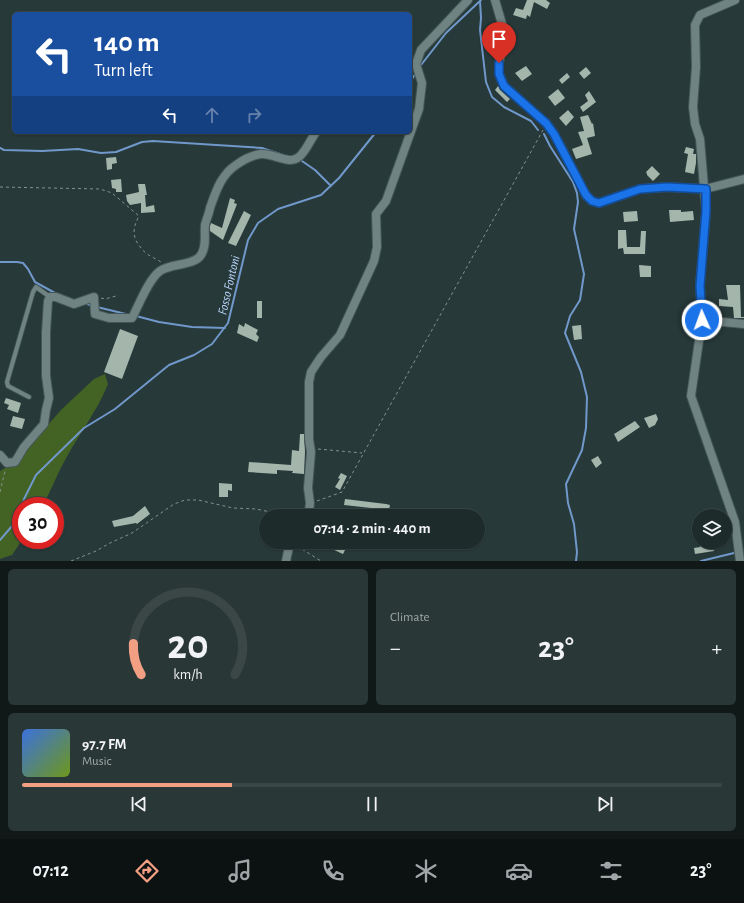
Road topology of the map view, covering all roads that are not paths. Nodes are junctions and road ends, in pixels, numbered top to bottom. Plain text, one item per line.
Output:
1 (468, 0) edge
2 (495, 0) edge
3 (735, 0) edge
4 (413, 65) edge
5 (412, 129) edge
6 (315, 134) edge
7 (410, 134) edge
8 (744, 179) edge
9 (706, 189) junction
10 (50, 296) junction
11 (702, 320) junction
12 (744, 324) edge
13 (29, 398) dead end
14 (0, 454) edge
15 (310, 509) edge
16 (292, 549) edge
17 (286, 561) edge
18 (740, 561) edge

1 - 4 street
2 - 9 street
3 - 9 street
4 - 5 street
6 - 10 street
7 - 15 street
8 - 9 street
9 - 11 street
10 - 13 lane
10 - 14 street
11 - 12 street
11 - 18 street
16 - 17 street

